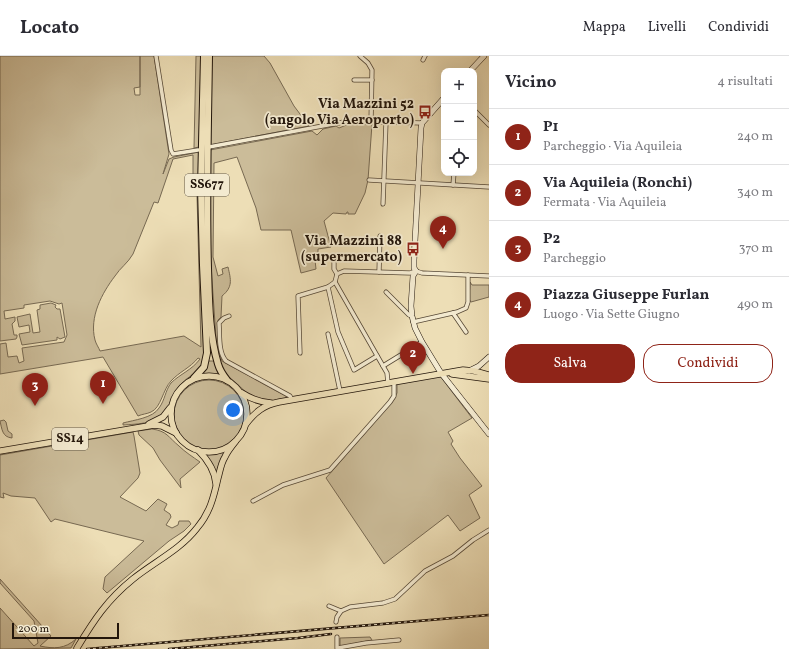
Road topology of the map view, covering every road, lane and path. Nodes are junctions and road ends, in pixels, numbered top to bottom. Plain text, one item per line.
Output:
1 (156, 56) edge
2 (204, 56) edge
3 (209, 56) edge
4 (360, 56) edge
5 (484, 56) edge
6 (473, 68) edge
7 (354, 80) dead end
8 (372, 80) junction
9 (441, 101) edge
10 (477, 113) edge
11 (372, 122) junction
12 (386, 122) junction
13 (422, 123) junction
14 (489, 125) edge
15 (209, 147) dead end
16 (198, 150) dead end
17 (454, 176) edge
18 (369, 180) dead end
19 (384, 181) junction
20 (419, 183) junction
21 (453, 185) junction
22 (489, 187) edge
23 (382, 204) dead end
24 (380, 236) dead end
25 (334, 257) dead end
26 (416, 271) junction
27 (379, 272) junction
28 (337, 274) junction
29 (468, 276) junction
30 (489, 276) edge
31 (335, 282) junction
32 (328, 287) junction
33 (386, 292) dead end
34 (453, 313) junction
35 (229, 316) dead end
36 (412, 316) junction
37 (413, 322) junction
38 (466, 332) dead end
39 (328, 334) dead end
40 (422, 342) junction
41 (300, 354) dead end
42 (377, 356) junction
43 (487, 358) edge
44 (383, 366) junction
45 (471, 370) junction
46 (441, 373) junction
47 (452, 374) junction
48 (489, 375) edge
49 (194, 378) junction
50 (489, 378) edge
51 (227, 380) junction
52 (391, 382) junction
53 (340, 391) junction
54 (242, 393) junction
55 (292, 400) junction
56 (272, 403) junction
57 (172, 406) junction
58 (246, 424) junction
59 (139, 426) junction
60 (176, 433) junction
61 (489, 434) edge
62 (235, 442) junction
63 (198, 450) junction
64 (0, 451) edge
65 (216, 489) junction
66 (253, 501) dead end
67 (489, 530) edge
68 (329, 606) dead end
69 (341, 611) junction
70 (336, 622) dead end
71 (337, 637) dead end
72 (399, 640) dead end
73 (77, 648) dead end
74 (337, 648) edge

1 - 16 street
2 - 49 highway, SS677
3 - 51 highway, SS677
4 - 8 street
5 - 6 street
7 - 8 street
8 - 11 street
9 - 13 street
10 - 14 street
11 - 12 street
11 - 15 street
12 - 13 street
12 - 19 street
13 - 20 street
17 - 21 street
18 - 19 street
19 - 20 street
19 - 23 street
20 - 21 street
20 - 26 street
21 - 22 street
24 - 27 street
25 - 28 street
26 - 27 street
26 - 29 street
26 - 36 street
27 - 28 street
28 - 31 street
29 - 30 street
29 - 34 street
31 - 32 street
31 - 42 street
32 - 41 street
32 - 42 street
33 - 36 street
34 - 37 street
34 - 38 street
35 - 55 street
36 - 37 street
37 - 40 street
39 - 53 street
40 - 44 street
40 - 46 street
42 - 44 street
43 - 45 street
43 - 48 street
44 - 52 street
45 - 46 main road
45 - 47 street
45 - 48 main road
46 - 47 main road
46 - 52 main road
46 - 61 street
47 - 50 main road
49 - 51 main road
49 - 57 main road, SS14
51 - 54 main road
52 - 53 main road
52 - 66 street
53 - 55 main road
54 - 56 main road
54 - 58 main road
55 - 56 main road
56 - 58 main road
57 - 59 main road, SS14
57 - 60 main road
58 - 62 main road
59 - 60 main road, SS14
59 - 64 main road, SS14
60 - 63 main road, SS14
62 - 63 main road
62 - 65 main road
63 - 65 main road
65 - 73 main road
67 - 69 street
68 - 69 street
69 - 70 street
71 - 74 street
72 - 74 street

